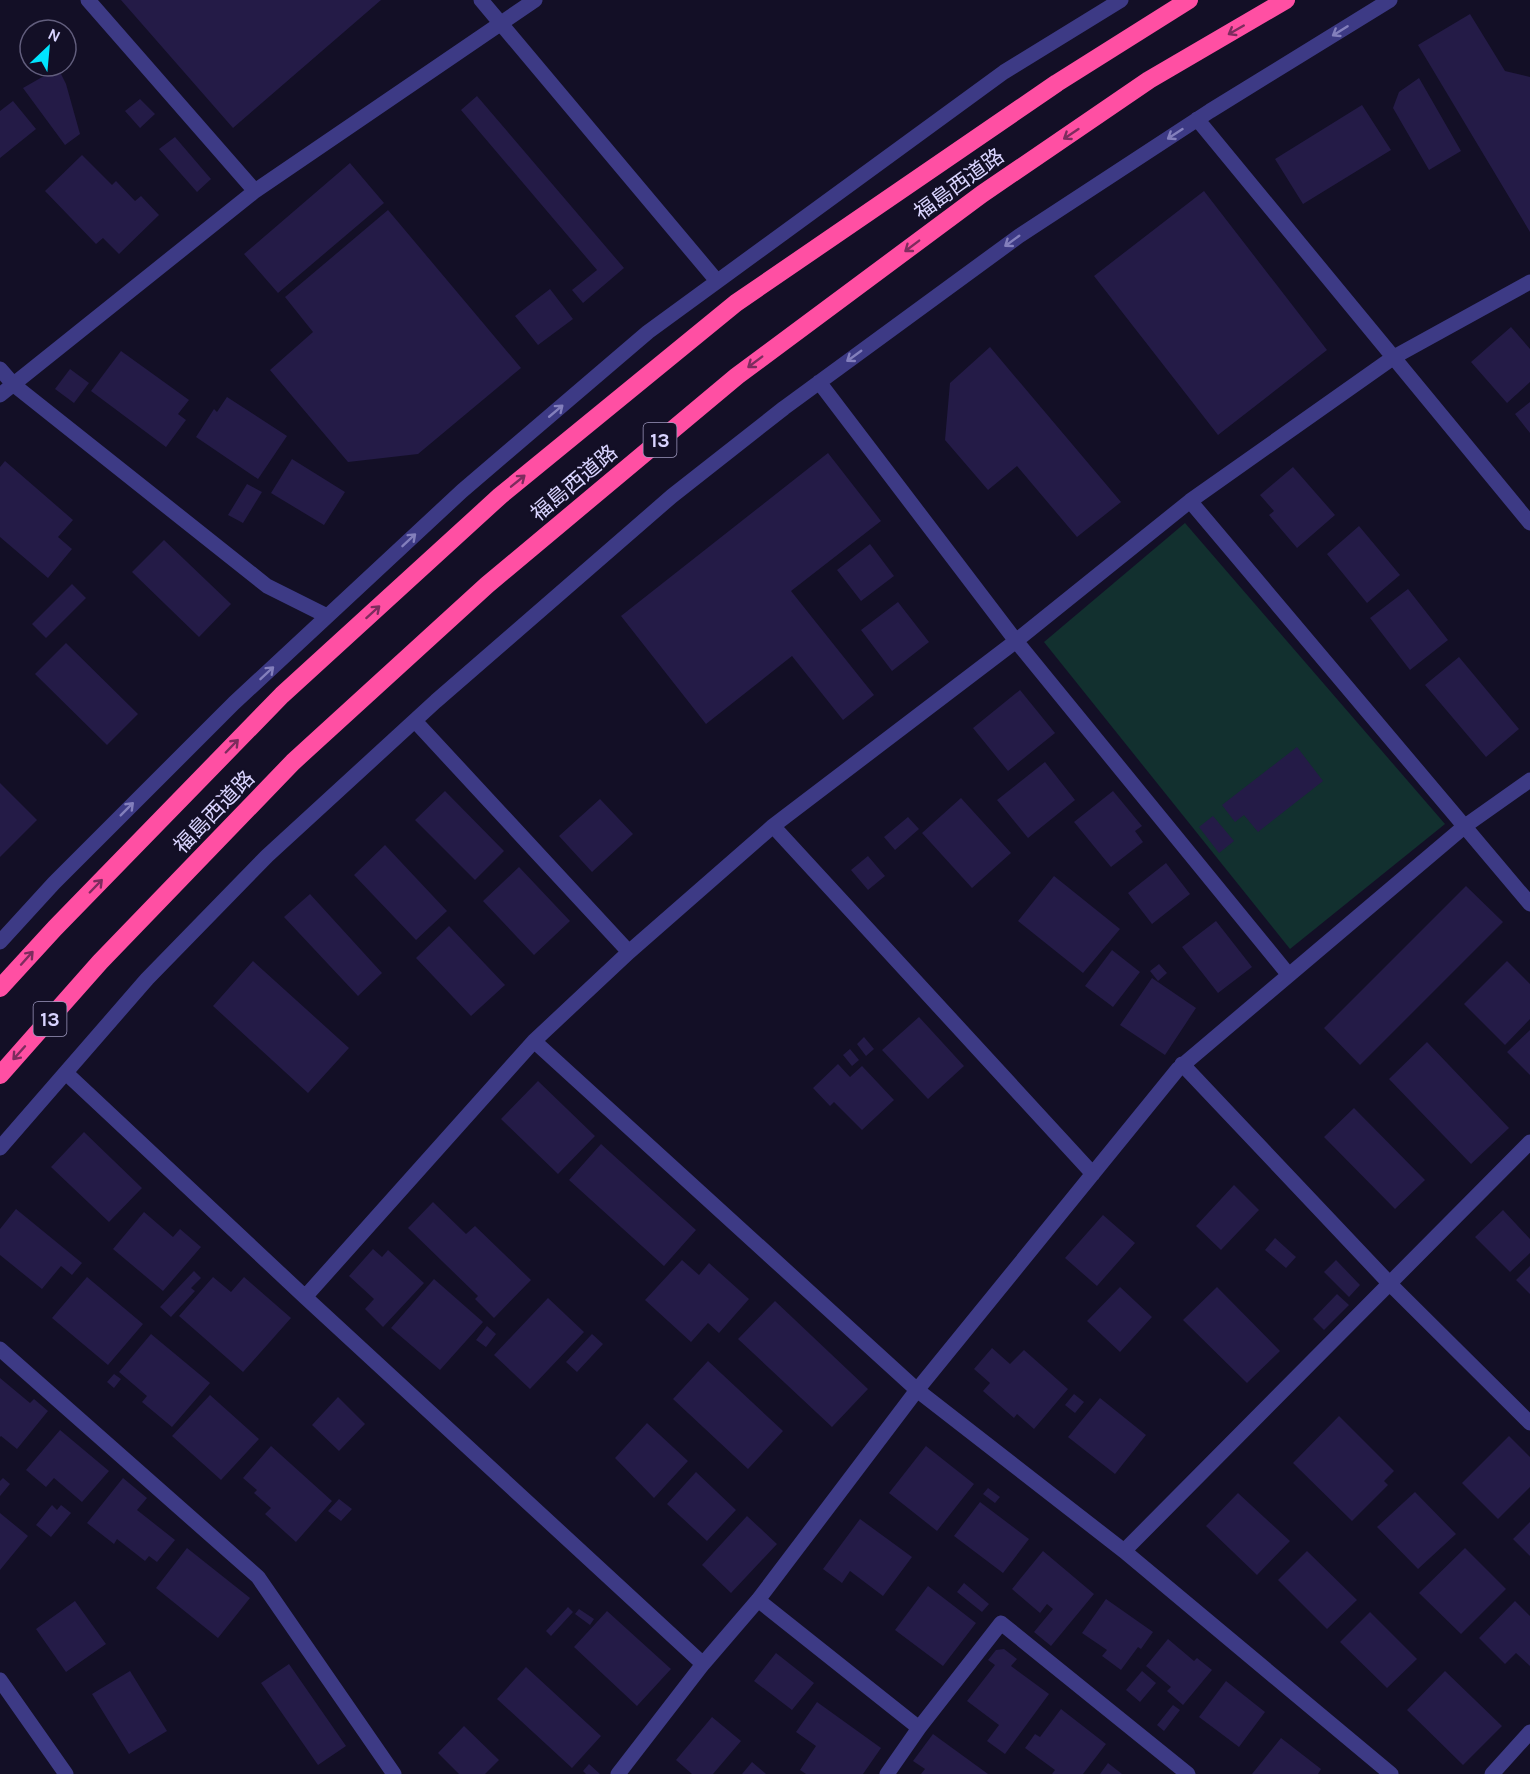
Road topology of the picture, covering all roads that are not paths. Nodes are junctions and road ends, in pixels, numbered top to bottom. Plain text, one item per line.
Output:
1 (88, 0) edge
2 (482, 0) edge
3 (535, 0) edge
4 (1121, 0) edge
5 (1189, 0) edge
6 (1286, 0) edge
7 (1390, 0) edge
8 (501, 23) junction
9 (1197, 119) junction
10 (255, 191) junction
11 (717, 281) junction
12 (1530, 282) edge
13 (1394, 357) junction
14 (0, 369) edge
15 (819, 382) junction
16 (14, 384) junction
17 (0, 395) edge
18 (1190, 501) junction
19 (1530, 523) edge
20 (327, 616) junction
21 (1016, 641) junction
22 (415, 721) junction
23 (1530, 780) edge
24 (773, 826) junction
25 (1465, 826) junction
26 (1530, 904) edge
27 (0, 942) edge
28 (629, 952) junction
29 (1288, 974) junction
30 (0, 988) edge
31 (534, 1041) junction
32 (1182, 1064) junction
33 (66, 1072) junction
34 (0, 1075) edge
35 (1530, 1142) edge
36 (0, 1148) edge
37 (1093, 1173) junction
38 (1391, 1285) junction
39 (305, 1297) junction
40 (0, 1349) edge
41 (917, 1390) junction
42 (1530, 1423) edge
43 (1124, 1551) junction
44 (758, 1600) junction
45 (703, 1664) junction
46 (0, 1680) edge
47 (919, 1728) junction
48 (1530, 1732) edge
49 (66, 1774) edge
50 (394, 1774) edge
51 (618, 1774) edge
52 (887, 1774) edge
53 (1188, 1774) edge
54 (1391, 1774) edge
55 (1492, 1774) edge

1 - 10 street
2 - 8 street
3 - 8 street
4 - 11 street
30 -> 5 highway, 福島西道路
6 -> 34 highway, 福島西道路 / 13
7 -> 9 street
8 - 10 street
8 - 11 street
9 - 13 street
9 -> 15 street
10 - 16 street
20 -> 11 street
12 - 13 street
13 - 18 street
13 - 19 street
14 - 16 street
15 - 21 street
15 - 22 street
16 - 17 street
16 - 20 street
18 - 21 street
18 - 25 street
27 -> 20 street
21 - 24 street
21 - 29 street
22 - 28 street
22 - 33 street
23 - 25 street
24 - 28 street
24 - 37 street
25 - 26 street
25 - 29 street
28 - 31 street
29 - 32 street
31 - 39 street
31 - 41 street
32 - 37 street
32 - 38 street
33 - 36 street
33 - 39 street
35 - 38 street
37 - 41 street
38 - 42 street
38 - 43 street
39 - 45 street
40 - 50 street
41 - 43 street
41 - 44 street
43 - 54 street
44 - 45 street
44 - 47 street
45 - 51 street
46 - 49 street
47 - 52 street
47 - 53 street
48 - 55 street

